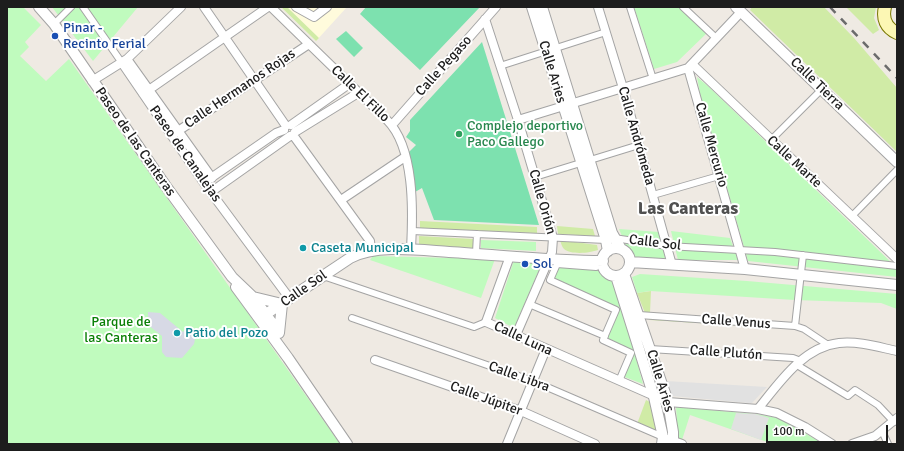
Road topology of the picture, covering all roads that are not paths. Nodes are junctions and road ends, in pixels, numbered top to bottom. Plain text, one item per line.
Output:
1 (39, 7) edge
2 (71, 7) edge
3 (83, 7) edge
4 (181, 7) edge
5 (204, 7) edge
6 (270, 7) edge
7 (296, 7) edge
8 (327, 7) edge
9 (496, 7) edge
10 (532, 7) edge
11 (542, 7) edge
12 (598, 7) edge
13 (630, 7) edge
14 (683, 7) edge
15 (885, 7) edge
16 (738, 10) edge
17 (485, 19) junction
18 (54, 24) junction
19 (606, 32) junction
20 (897, 34) edge
21 (225, 38) junction
22 (716, 38) junction
23 (308, 44) junction
24 (551, 50) junction
25 (124, 61) junction
26 (500, 66) junction
27 (690, 66) junction
28 (653, 79) junction
29 (254, 80) junction
30 (92, 81) junction
31 (349, 84) junction
32 (623, 88) junction
33 (822, 89) junction
34 (146, 92) junction
35 (358, 93) junction
36 (567, 105) junction
37 (518, 120) junction
38 (392, 124) junction
39 (290, 131) junction
40 (175, 133) junction
41 (771, 140) junction
42 (640, 145) junction
43 (405, 157) junction
44 (586, 161) junction
45 (897, 162) edge
46 (897, 170) edge
47 (719, 176) junction
48 (213, 177) junction
49 (534, 177) junction
50 (204, 183) junction
51 (221, 186) junction
52 (211, 192) junction
53 (653, 195) junction
54 (341, 200) junction
55 (852, 216) junction
56 (412, 232) junction
57 (477, 234) junction
58 (553, 238) junction
59 (610, 239) junction
60 (667, 246) junction
61 (411, 249) junction
62 (622, 249) junction
63 (741, 250) junction
64 (371, 251) junction
65 (608, 251) junction
66 (476, 253) junction
67 (803, 255) junction
68 (510, 256) junction
69 (549, 258) junction
70 (897, 259) edge
71 (630, 262) junction
72 (599, 264) junction
73 (672, 265) junction
74 (897, 266) edge
75 (745, 269) junction
76 (800, 274) junction
77 (322, 275) junction
78 (620, 275) junction
79 (541, 276) junction
80 (550, 280) junction
81 (897, 285) edge
82 (248, 297) junction
83 (286, 301) junction
84 (529, 304) junction
85 (266, 314) junction
86 (639, 315) junction
87 (352, 318) dead end
88 (486, 322) junction
89 (795, 326) junction
90 (275, 334) junction
91 (516, 335) junction
92 (605, 336) junction
93 (828, 345) junction
94 (650, 348) junction
95 (546, 349) junction
96 (897, 351) edge
97 (375, 360) dead end
98 (799, 363) junction
99 (533, 381) junction
100 (619, 381) junction
101 (654, 397) junction
102 (668, 402) junction
103 (758, 409) junction
104 (521, 412) junction
105 (895, 420) edge
106 (882, 431) junction
107 (662, 441) edge
108 (676, 443) edge
109 (347, 444) edge
110 (506, 444) edge
111 (595, 444) edge
112 (832, 444) edge
113 (852, 444) edge
114 (888, 444) edge

1 - 18 street, Paseo de las Canteras
2 - 18 street
3 - 25 street, Paseo de Canalejas
4 - 25 street
5 - 21 street
6 - 21 street
6 - 23 street, Calle El Fillo
7 - 8 street
9 - 17 street, Calle Pegaso
10 - 24 street, Calle Aries
11 - 24 street, Calle Aries
12 - 19 street, Calle Andrómeda
13 - 28 street
14 - 22 street
15 - 20 main road
16 - 22 street
16 - 33 street, Calle Tierra
17 - 26 street, Calle Orión
17 - 38 street, Calle Pegaso
18 - 30 street, Paseo de las Canteras
19 - 24 street
19 - 32 street, Calle Andrómeda
21 - 29 street
21 - 34 street
22 - 27 street
23 - 29 street, Calle Hermanos Rojas
23 - 31 street, Calle El Fillo
24 - 26 street
24 - 36 street, Calle Aries
25 - 30 street
25 - 34 street, Paseo de Canalejas
26 - 37 street, Calle Orión
27 - 28 street
27 - 41 street, Calle Marte
27 - 47 street, Calle Mercurio
28 - 32 street
29 - 39 street
29 - 40 street, Calle Hermanos Rojas
30 - 82 street, Paseo de las Canteras
31 - 35 street, Calle El Fillo
31 - 39 street
32 - 36 street
32 - 42 street, Calle Andrómeda
33 - 41 street
33 - 45 street, Calle Tierra
34 - 40 street, Paseo de Canalejas
35 - 38 street, Calle El Fillo
35 - 39 street
36 - 37 street
36 - 44 street, Calle Aries
37 - 49 street, Calle Orión
38 - 43 street, Calle El Fillo
39 - 48 street
39 - 51 street
39 - 54 street
40 - 48 street
40 - 50 street, Paseo de Canalejas
41 - 55 street, Calle Marte
42 - 44 street
42 - 53 street, Calle Andrómeda
43 - 54 street
43 - 56 street, Calle El Fillo
44 - 49 street
44 - 59 street, Calle Aries
46 - 55 street
47 - 53 street
47 - 63 street, Calle Mercurio
48 - 50 street
48 - 51 street
49 - 58 street, Calle Orión
50 - 52 street, Paseo de Canalejas
51 - 52 street
52 - 83 street, Paseo de Canalejas
53 - 60 street, Calle Andrómeda
54 - 64 street
55 - 70 street, Calle Marte
56 - 57 street, Calle Sol
56 - 61 street, Calle El Fillo
57 - 58 street, Calle Sol
57 - 66 street
58 - 59 street, Calle Sol
58 - 69 street, Calle Orión
59 - 60 street, Calle Sol
59 - 62 street, Calle Aries
59 - 65 street, Calle Aries
60 - 63 street, Calle Sol
60 - 73 street, Calle Andrómeda
61 - 64 street, Calle Sol
61 - 66 street, Calle Sol
62 - 65 street
62 - 71 street
63 - 67 street, Calle Sol
63 - 75 street, Calle Mercurio
64 - 77 street, Calle Sol
65 - 72 street
66 - 68 street, Calle Sol
67 - 74 street, Calle Sol
67 - 76 street
68 - 69 street, Calle Sol
68 - 88 street
69 - 72 street, Calle Sol
69 - 79 street, Calle Orión
71 - 73 street, Calle Sol
71 - 78 street
72 - 78 street
72 - 80 street
73 - 75 street, Calle Sol
75 - 76 street, Calle Sol
76 - 81 street, Calle Sol
76 - 89 street
77 - 83 street, Calle Sol
77 - 88 street, Calle Luna
78 - 86 street, Calle Aries
78 - 101 street, Calle Aries
79 - 80 street
79 - 84 street, Calle Orión
80 - 92 street
82 - 83 street
82 - 85 street
82 - 90 street
83 - 85 street, Calle Sol
83 - 90 street
84 - 91 street, Calle Orión
84 - 92 street
85 - 90 street
86 - 89 street, Calle Venus
86 - 94 street, Calle Aries
87 - 99 street, Calle Libra
88 - 91 street, Calle Luna
89 - 93 street, Calle Venus
90 - 109 street
91 - 95 street, Calle Luna
92 - 100 street
93 - 96 street
93 - 98 street
94 - 98 street, Calle Plutón
94 - 102 street, Calle Aries
95 - 99 street
95 - 100 street, Calle Luna
97 - 104 street, Calle Júpiter
98 - 103 street
98 - 105 street
99 - 104 street
99 - 107 street, Calle Libra
100 - 101 street, Calle Luna
101 - 102 street, Calle Luna
101 - 107 street, Calle Aries
102 - 103 street
102 - 108 street, Calle Aries
103 - 112 street
104 - 110 street
104 - 111 street, Calle Júpiter
105 - 106 street
106 - 113 street
106 - 114 street
107 - 108 street, Calle Libra

